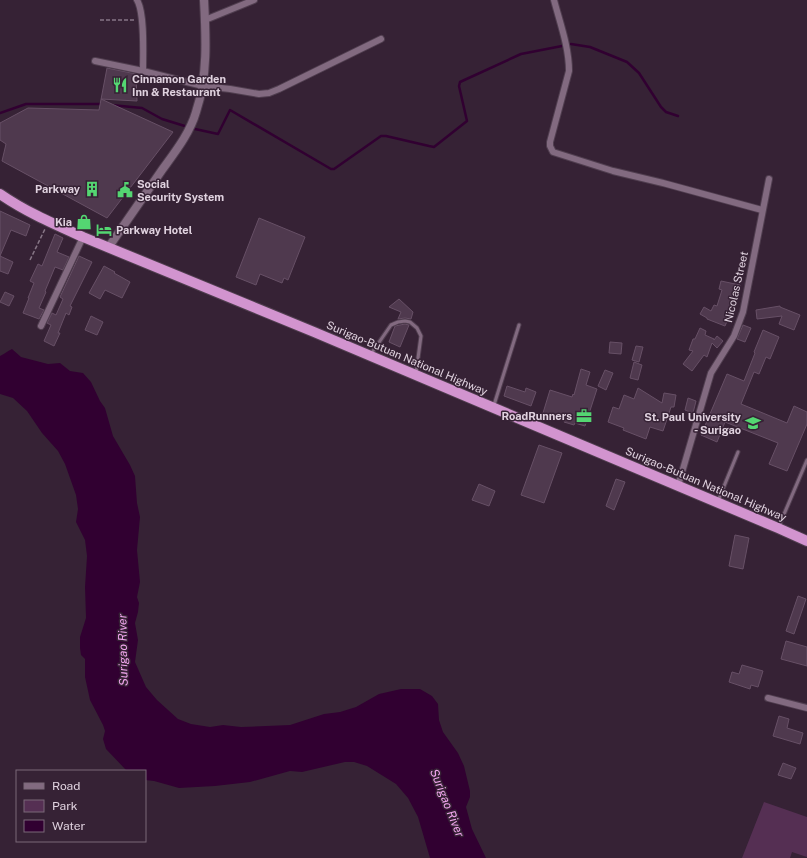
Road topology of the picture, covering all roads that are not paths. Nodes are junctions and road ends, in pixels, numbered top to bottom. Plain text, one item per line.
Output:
1 (136, 0) edge
2 (204, 0) edge
3 (254, 0) edge
4 (554, 0) edge
5 (205, 20) junction
6 (381, 39) dead end
7 (95, 61) dead end
8 (143, 71) junction
9 (203, 86) junction
10 (769, 179) dead end
11 (0, 194) edge
12 (762, 210) junction
13 (83, 237) junction
14 (108, 248) junction
15 (519, 325) dead end
16 (41, 326) dead end
17 (370, 356) junction
18 (416, 375) junction
19 (493, 408) junction
20 (738, 452) dead end
21 (807, 460) edge
22 (678, 486) junction
23 (717, 502) junction
24 (778, 528) junction
25 (807, 541) edge
26 (768, 698) dead end
27 (807, 708) edge

1 - 8 street
2 - 5 street
3 - 5 street
4 - 12 street
5 - 9 street
6 - 9 street
7 - 8 street
8 - 9 street
9 - 14 street
10 - 12 street, Nicolas Street
11 - 13 highway, Surigao-Butuan National Highway
12 - 22 street, Nicolas Street
13 - 14 highway, Surigao-Butuan National Highway
13 - 16 street
14 - 17 highway, Surigao-Butuan National Highway
15 - 19 lane
17 - 18 highway, Surigao-Butuan National Highway
17 - 18 lane
18 - 19 highway, Surigao-Butuan National Highway
19 - 22 highway, Surigao-Butuan National Highway
20 - 23 lane
21 - 24 lane
22 - 23 highway, Surigao-Butuan National Highway
23 - 24 highway, Surigao-Butuan National Highway
24 - 25 highway, Surigao-Butuan National Highway
26 - 27 street

